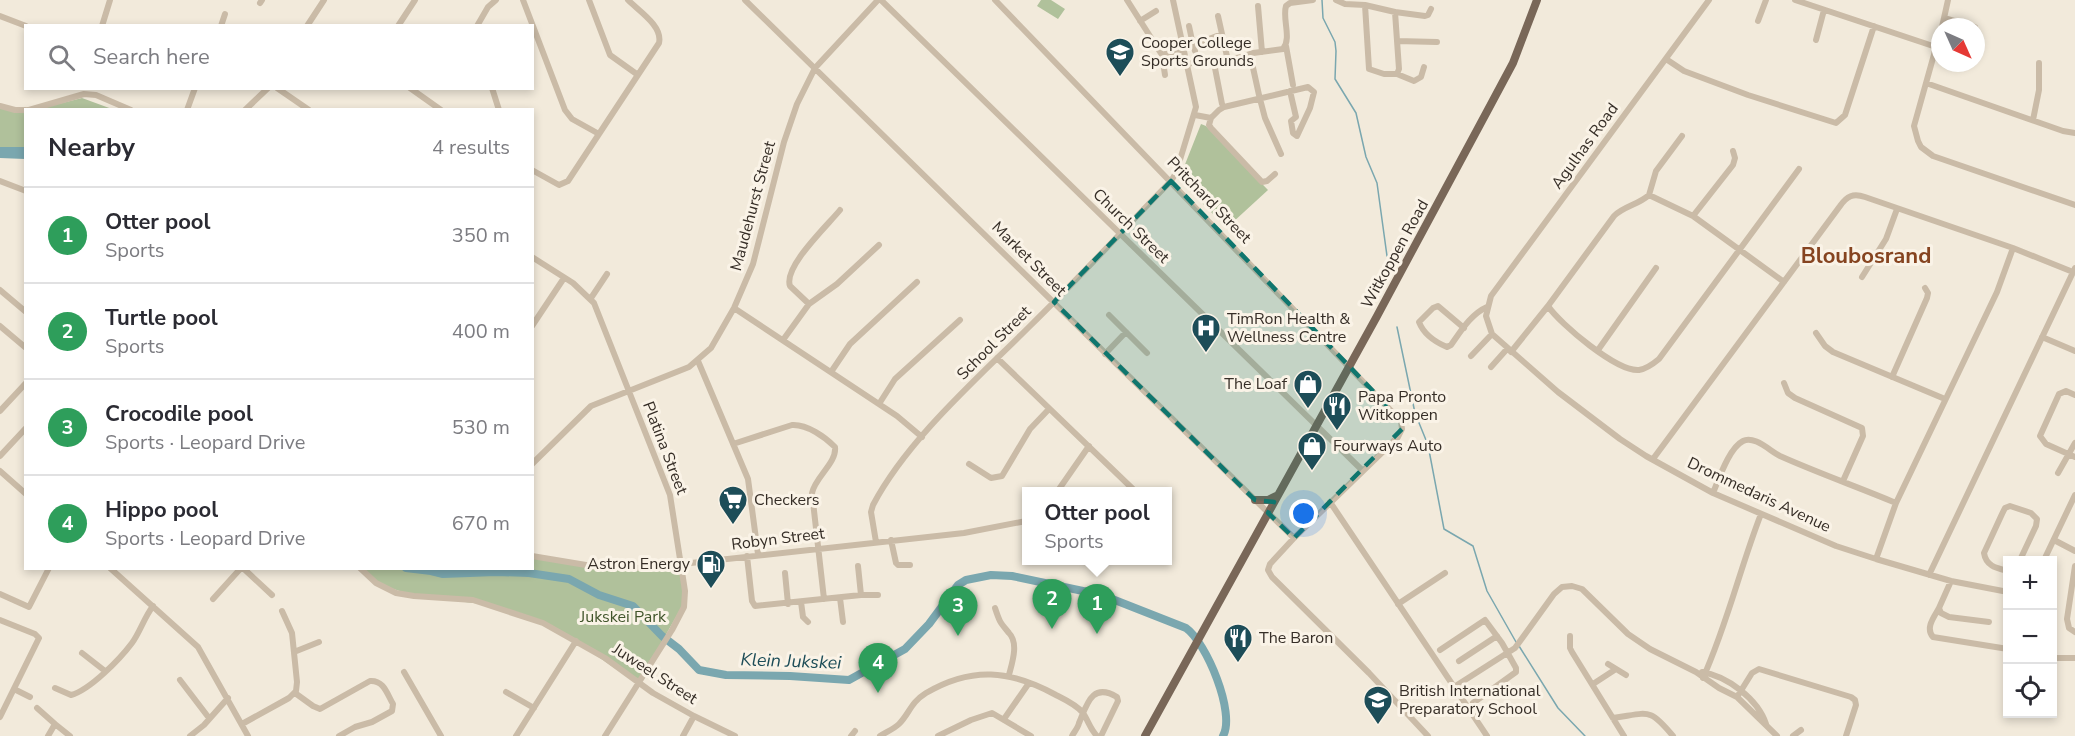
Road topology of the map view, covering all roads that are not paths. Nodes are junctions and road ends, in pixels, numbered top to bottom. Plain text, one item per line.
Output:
1 (110, 0) edge
2 (324, 0) edge
3 (415, 0) edge
4 (496, 0) edge
5 (523, 0) edge
6 (589, 0) edge
7 (628, 0) edge
8 (745, 0) edge
9 (880, 0) edge
10 (995, 0) edge
11 (1126, 0) edge
12 (1173, 0) edge
13 (1313, 0) edge
14 (1336, 0) edge
15 (1537, 0) edge
16 (1709, 0) edge
17 (1766, 0) edge
18 (1795, 0) edge
19 (1948, 0) edge
20 (1807, 2) edge
21 (1365, 5) junction
22 (1258, 6) dead end
23 (1431, 9) dead end
24 (1824, 10) junction
25 (1156, 11) dead end
26 (1395, 12) junction
27 (225, 14) dead end
28 (0, 16) edge
29 (1218, 16) dead end
30 (1945, 18) edge
31 (1140, 21) junction
32 (1758, 21) dead end
33 (103, 24) edge
34 (222, 24) edge
35 (308, 24) edge
36 (399, 24) edge
37 (478, 24) edge
38 (532, 24) edge
39 (24, 25) edge
40 (1189, 26) dead end
41 (1874, 26) junction
42 (534, 28) edge
43 (1222, 34) junction
44 (1816, 40) dead end
45 (1397, 41) junction
46 (1437, 42) dead end
47 (1931, 45) edge
48 (1286, 46) junction
49 (1184, 49) junction
50 (1262, 52) junction
51 (1250, 54) junction
52 (1162, 55) junction
53 (1666, 59) junction
54 (1228, 61) junction
55 (1214, 63) junction
56 (2039, 63) dead end
57 (1187, 64) junction
58 (1931, 65) edge
59 (815, 68) junction
60 (1433, 71) dead end
61 (1397, 74) junction
62 (638, 75) junction
63 (1165, 75) dead end
64 (1926, 83) junction
65 (1291, 88) junction
66 (194, 90) edge
67 (266, 90) edge
68 (281, 90) edge
69 (413, 90) edge
70 (493, 90) edge
71 (84, 91) edge
72 (1260, 97) junction
73 (1222, 104) dead end
74 (0, 106) edge
75 (33, 108) edge
76 (126, 108) edge
77 (188, 108) edge
78 (247, 108) edge
79 (306, 108) edge
80 (438, 108) edge
81 (499, 108) edge
82 (1310, 108) junction
83 (24, 110) edge
84 (1295, 111) junction
85 (1195, 115) junction
86 (1211, 118) junction
87 (2033, 120) junction
88 (2075, 133) edge
89 (599, 134) junction
90 (1682, 136) dead end
91 (1733, 151) dead end
92 (1281, 154) dead end
93 (1799, 169) dead end
94 (534, 171) edge
95 (1275, 174) dead end
96 (0, 181) edge
97 (1171, 181) junction
98 (24, 190) edge
99 (1649, 195) junction
100 (2075, 205) edge
101 (1897, 209) junction
102 (840, 210) dead end
103 (1693, 216) junction
104 (1120, 234) junction
105 (879, 245) dead end
106 (2013, 248) junction
107 (1739, 250) junction
108 (534, 258) edge
109 (1656, 268) dead end
110 (2074, 270) edge
111 (607, 274) dead end
112 (1862, 277) dead end
113 (564, 278) junction
114 (917, 282) dead end
115 (1784, 282) junction
116 (1925, 288) dead end
117 (0, 290) edge
118 (591, 298) junction
119 (1054, 302) junction
120 (810, 304) junction
121 (1548, 306) junction
122 (734, 308) junction
123 (1487, 308) junction
124 (24, 310) edge
125 (1109, 315) dead end
126 (960, 320) dead end
127 (534, 323) edge
128 (0, 326) edge
129 (1464, 328) junction
130 (1126, 332) junction
131 (1816, 333) dead end
132 (1492, 334) junction
133 (2042, 337) junction
134 (783, 340) junction
135 (24, 346) edge
136 (1598, 350) junction
137 (1509, 351) junction
138 (2075, 351) edge
139 (1146, 353) dead end
140 (1105, 354) junction
141 (1471, 356) dead end
142 (998, 358) junction
143 (698, 361) junction
144 (1349, 365) junction
145 (1491, 367) dead end
146 (831, 372) junction
147 (1892, 377) junction
148 (1784, 383) dead end
149 (24, 385) edge
150 (629, 391) junction
151 (2075, 394) edge
152 (1945, 399) junction
153 (879, 404) junction
154 (1049, 409) junction
155 (0, 411) edge
156 (1316, 425) junction
157 (24, 430) edge
158 (922, 437) junction
159 (2075, 443) edge
160 (733, 444) junction
161 (1089, 446) junction
162 (0, 456) edge
163 (2072, 456) edge
164 (1653, 459) junction
165 (534, 462) edge
166 (969, 464) dead end
167 (1362, 470) junction
168 (0, 471) edge
169 (2058, 473) dead end
170 (1843, 481) junction
171 (1060, 487) edge
172 (1131, 487) edge
173 (24, 492) edge
174 (1713, 492) junction
175 (2075, 495) edge
176 (1277, 496) junction
177 (1255, 501) junction
178 (1330, 502) junction
179 (1896, 503) junction
180 (1268, 513) junction
181 (1761, 514) junction
182 (1022, 522) edge
183 (1294, 538) junction
184 (891, 540) junction
185 (2054, 540) junction
186 (876, 542) junction
187 (818, 548) junction
188 (2075, 551) edge
189 (758, 554) junction
190 (534, 556) edge
191 (747, 556) junction
192 (2022, 556) edge
193 (2046, 556) edge
194 (1876, 559) junction
195 (681, 564) junction
196 (910, 565) dead end
197 (858, 566) dead end
198 (2075, 566) edge
199 (48, 570) edge
200 (112, 570) edge
201 (240, 570) edge
202 (244, 570) edge
203 (362, 570) edge
204 (2003, 570) edge
205 (785, 573) dead end
206 (1446, 573) dead end
207 (1929, 575) junction
208 (1951, 581) junction
209 (2003, 590) edge
210 (0, 594) edge
211 (272, 595) dead end
212 (861, 595) junction
213 (878, 595) dead end
214 (840, 598) junction
215 (213, 599) dead end
216 (824, 599) junction
217 (801, 602) junction
218 (788, 604) junction
219 (1398, 604) junction
220 (153, 606) junction
221 (995, 608) dead end
222 (1939, 608) junction
223 (282, 611) dead end
224 (0, 620) edge
225 (808, 622) dead end
226 (843, 622) dead end
227 (1989, 622) dead end
228 (2075, 632) edge
229 (1497, 636) junction
230 (1570, 636) dead end
231 (576, 641) junction
232 (319, 642) dead end
233 (2003, 648) edge
234 (1440, 650) dead end
235 (294, 651) junction
236 (82, 653) dead end
237 (1508, 653) junction
238 (2057, 658) edge
239 (2075, 658) edge
240 (1459, 661) dead end
241 (1608, 664) dead end
242 (1616, 669) junction
243 (105, 671) junction
244 (404, 672) dead end
245 (1009, 675) junction
246 (1626, 675) dead end
247 (1704, 675) junction
248 (180, 680) dead end
249 (638, 683) junction
250 (1029, 683) junction
251 (1593, 684) junction
252 (1454, 687) junction
253 (54, 688) dead end
254 (14, 689) junction
255 (506, 692) dead end
256 (295, 693) junction
257 (1740, 694) junction
258 (0, 696) edge
259 (30, 697) dead end
260 (228, 698) junction
261 (8, 700) junction
262 (1473, 703) dead end
263 (37, 708) dead end
264 (534, 708) junction
265 (1082, 712) junction
266 (694, 716) junction
267 (0, 717) edge
268 (209, 718) junction
269 (1613, 718) junction
270 (1004, 719) junction
271 (55, 723) junction
272 (242, 724) junction
273 (1802, 730) dead end
274 (48, 736) edge
275 (70, 736) edge
276 (190, 736) edge
277 (249, 736) edge
278 (339, 736) edge
279 (441, 736) edge
280 (516, 736) edge
281 (605, 736) edge
282 (683, 736) edge
283 (735, 736) edge
284 (880, 736) edge
285 (938, 736) edge
286 (1031, 736) edge
287 (1072, 736) edge
288 (1099, 736) edge
289 (1145, 736) edge
290 (1428, 736) edge
291 (1487, 736) edge
292 (1624, 736) edge
293 (1673, 736) edge
294 (1777, 736) edge
295 (1793, 736) edge
296 (1846, 736) edge

1 - 33 street
2 - 35 street
3 - 36 street
4 - 37 street
5 - 38 street
6 - 62 street
7 - 62 street
8 - 59 street, Market Street
9 - 59 street, Maudehurst Street
9 - 104 street, Church Street
10 - 97 street, Pritchard Street
11 - 31 street
12 - 49 street
13 - 48 street
14 - 21 street
15 - 144 main road, Witkoppen Road
16 - 53 street, Agulhas Road
17 - 32 street
18 - 20 street
19 - 30 street
20 - 24 street
21 - 26 street
21 - 61 street
22 - 50 street
23 - 26 street
24 - 41 street
24 - 44 street
25 - 31 street
26 - 45 street
27 - 34 street
28 - 39 street
29 - 43 street
31 - 52 street
40 - 43 street
41 - 47 street
41 - 53 street
42 - 89 street
43 - 54 street
45 - 46 street
45 - 61 street
48 - 50 street
48 - 65 street
49 - 52 street
49 - 57 street
50 - 51 street
51 - 54 street
51 - 72 street
52 - 63 street
53 - 123 street, Agulhas Road
54 - 55 street
55 - 57 street
55 - 73 street
56 - 87 street
57 - 85 street
58 - 64 street
59 - 119 street, Market Street
59 - 122 street, Maudehurst Street
60 - 61 street
62 - 89 street
64 - 87 street
64 - 100 street
65 - 72 street
65 - 82 street
65 - 84 street
66 - 77 street
67 - 78 street
68 - 79 street
69 - 80 street
70 - 81 street
71 - 75 street
71 - 76 street
72 - 86 street
72 - 92 street
74 - 83 street
82 - 84 street
82 - 84 street
85 - 86 street
85 - 97 street
86 - 95 street
87 - 88 street
89 - 94 street
90 - 99 street
91 - 103 street
93 - 107 street
96 - 98 street
97 - 104 street, School Street
97 - 144 street, Pritchard Street
99 - 103 street
99 - 121 street
101 - 106 street
101 - 112 street
101 - 115 street
102 - 120 street
103 - 107 street
104 - 119 street, School Street
104 - 156 street, Church Street
105 - 120 street
106 - 110 street
106 - 152 street
107 - 115 street
107 - 136 street
108 - 113 street, Platina Street
109 - 136 street
110 - 133 street
111 - 118 street
113 - 118 street, Platina Street
113 - 127 street
114 - 146 street
115 - 164 street
116 - 147 street
117 - 124 street
118 - 150 street, Platina Street
119 - 140 street, Market Street
119 - 142 street, School Street
120 - 134 street
121 - 136 street
121 - 137 street
122 - 134 street
122 - 143 street, Maudehurst Street
123 - 129 street, Agulhas Road
123 - 132 street
125 - 130 street
126 - 153 street
128 - 135 street
129 - 129 street, Agulhas Road
130 - 139 street
130 - 140 street
131 - 147 street
132 - 137 street, Drommedaris Avenue
132 - 141 street
133 - 138 street
133 - 207 street
134 - 146 street
137 - 145 street
137 - 164 street, Drommedaris Avenue
140 - 177 street, Market Street
142 - 154 street
142 - 158 street, School Street
143 - 150 street, Maudehurst Street
143 - 160 street
144 - 156 main road, Witkoppen Road
144 - 167 street, Pritchard Street
146 - 153 street
147 - 152 street
148 - 170 street
149 - 155 street
150 - 165 street, Maudehurst Street
150 - 195 street, Platina Street
151 - 163 street
152 - 179 street
153 - 158 street
154 - 161 street
154 - 166 street
156 - 167 street, Church Street
156 - 176 main road, Witkoppen Road
157 - 162 street
158 - 186 street, School Street
159 - 163 street
160 - 187 street
160 - 189 street
161 - 171 street
161 - 172 street
163 - 169 street
164 - 174 street, Drommedaris Avenue
167 - 178 street
168 - 173 street
170 - 174 street
170 - 179 street
174 - 181 street, Drommedaris Avenue
175 - 185 street
176 - 177 main road
176 - 180 main road, Witkoppen Road
177 - 180 street, Market Street
178 - 183 street
178 - 219 street
179 - 194 street
180 - 183 street, Market Street
180 - 289 main road, Witkoppen Road
181 - 194 street, Drommedaris Avenue
181 - 247 street
182 - 184 street, Robyn Street
183 - 290 street
184 - 186 street, Robyn Street
184 - 196 street
185 - 188 street
185 - 193 street
186 - 187 street, Robyn Street
187 - 189 street, Robyn Street
187 - 216 street
189 - 191 street, Robyn Street
190 - 195 street, Robyn Street
191 - 195 street, Robyn Street
191 - 218 street
192 - 204 street
194 - 207 street, Drommedaris Avenue
195 - 249 street, Platina Street
197 - 212 street
198 - 228 street
199 - 210 street
200 - 220 street
201 - 215 street
202 - 211 street
203 - 231 street, Juweel Street
205 - 218 street
206 - 219 street
207 - 208 street, Drommedaris Avenue
208 - 209 street, Drommedaris Avenue
208 - 222 street
212 - 213 street
212 - 214 street
214 - 216 street
214 - 226 street
216 - 217 street
217 - 218 street
217 - 225 street
219 - 252 street
220 - 243 street
220 - 260 street
221 - 245 street
222 - 227 street
222 - 233 street
223 - 235 street
224 - 254 street
229 - 234 street
229 - 237 street
229 - 240 street
230 - 251 street
231 - 249 street, Juweel Street
231 - 264 street
232 - 235 street
235 - 256 street
236 - 243 street
237 - 247 street
237 - 252 street
237 - 262 street
238 - 239 street
241 - 242 street
242 - 246 street
242 - 251 street
243 - 253 street
244 - 279 street
245 - 250 street
245 - 284 street
247 - 257 street
248 - 268 street
249 - 266 street, Juweel Street
249 - 281 street, Platina Street
250 - 265 street
250 - 270 street
251 - 269 street
252 - 291 street
254 - 259 street
254 - 261 street
255 - 264 street
256 - 272 street
256 - 278 street
257 - 294 street
257 - 296 street
258 - 261 street
260 - 268 street
260 - 272 street
261 - 267 street
263 - 271 street
264 - 280 street
265 - 287 street
265 - 288 street
265 - 288 street
266 - 282 street
266 - 283 street, Juweel Street
268 - 276 street
269 - 292 street
269 - 293 street
270 - 285 street
270 - 286 street
271 - 274 street
271 - 275 street
272 - 277 street
273 - 295 street

